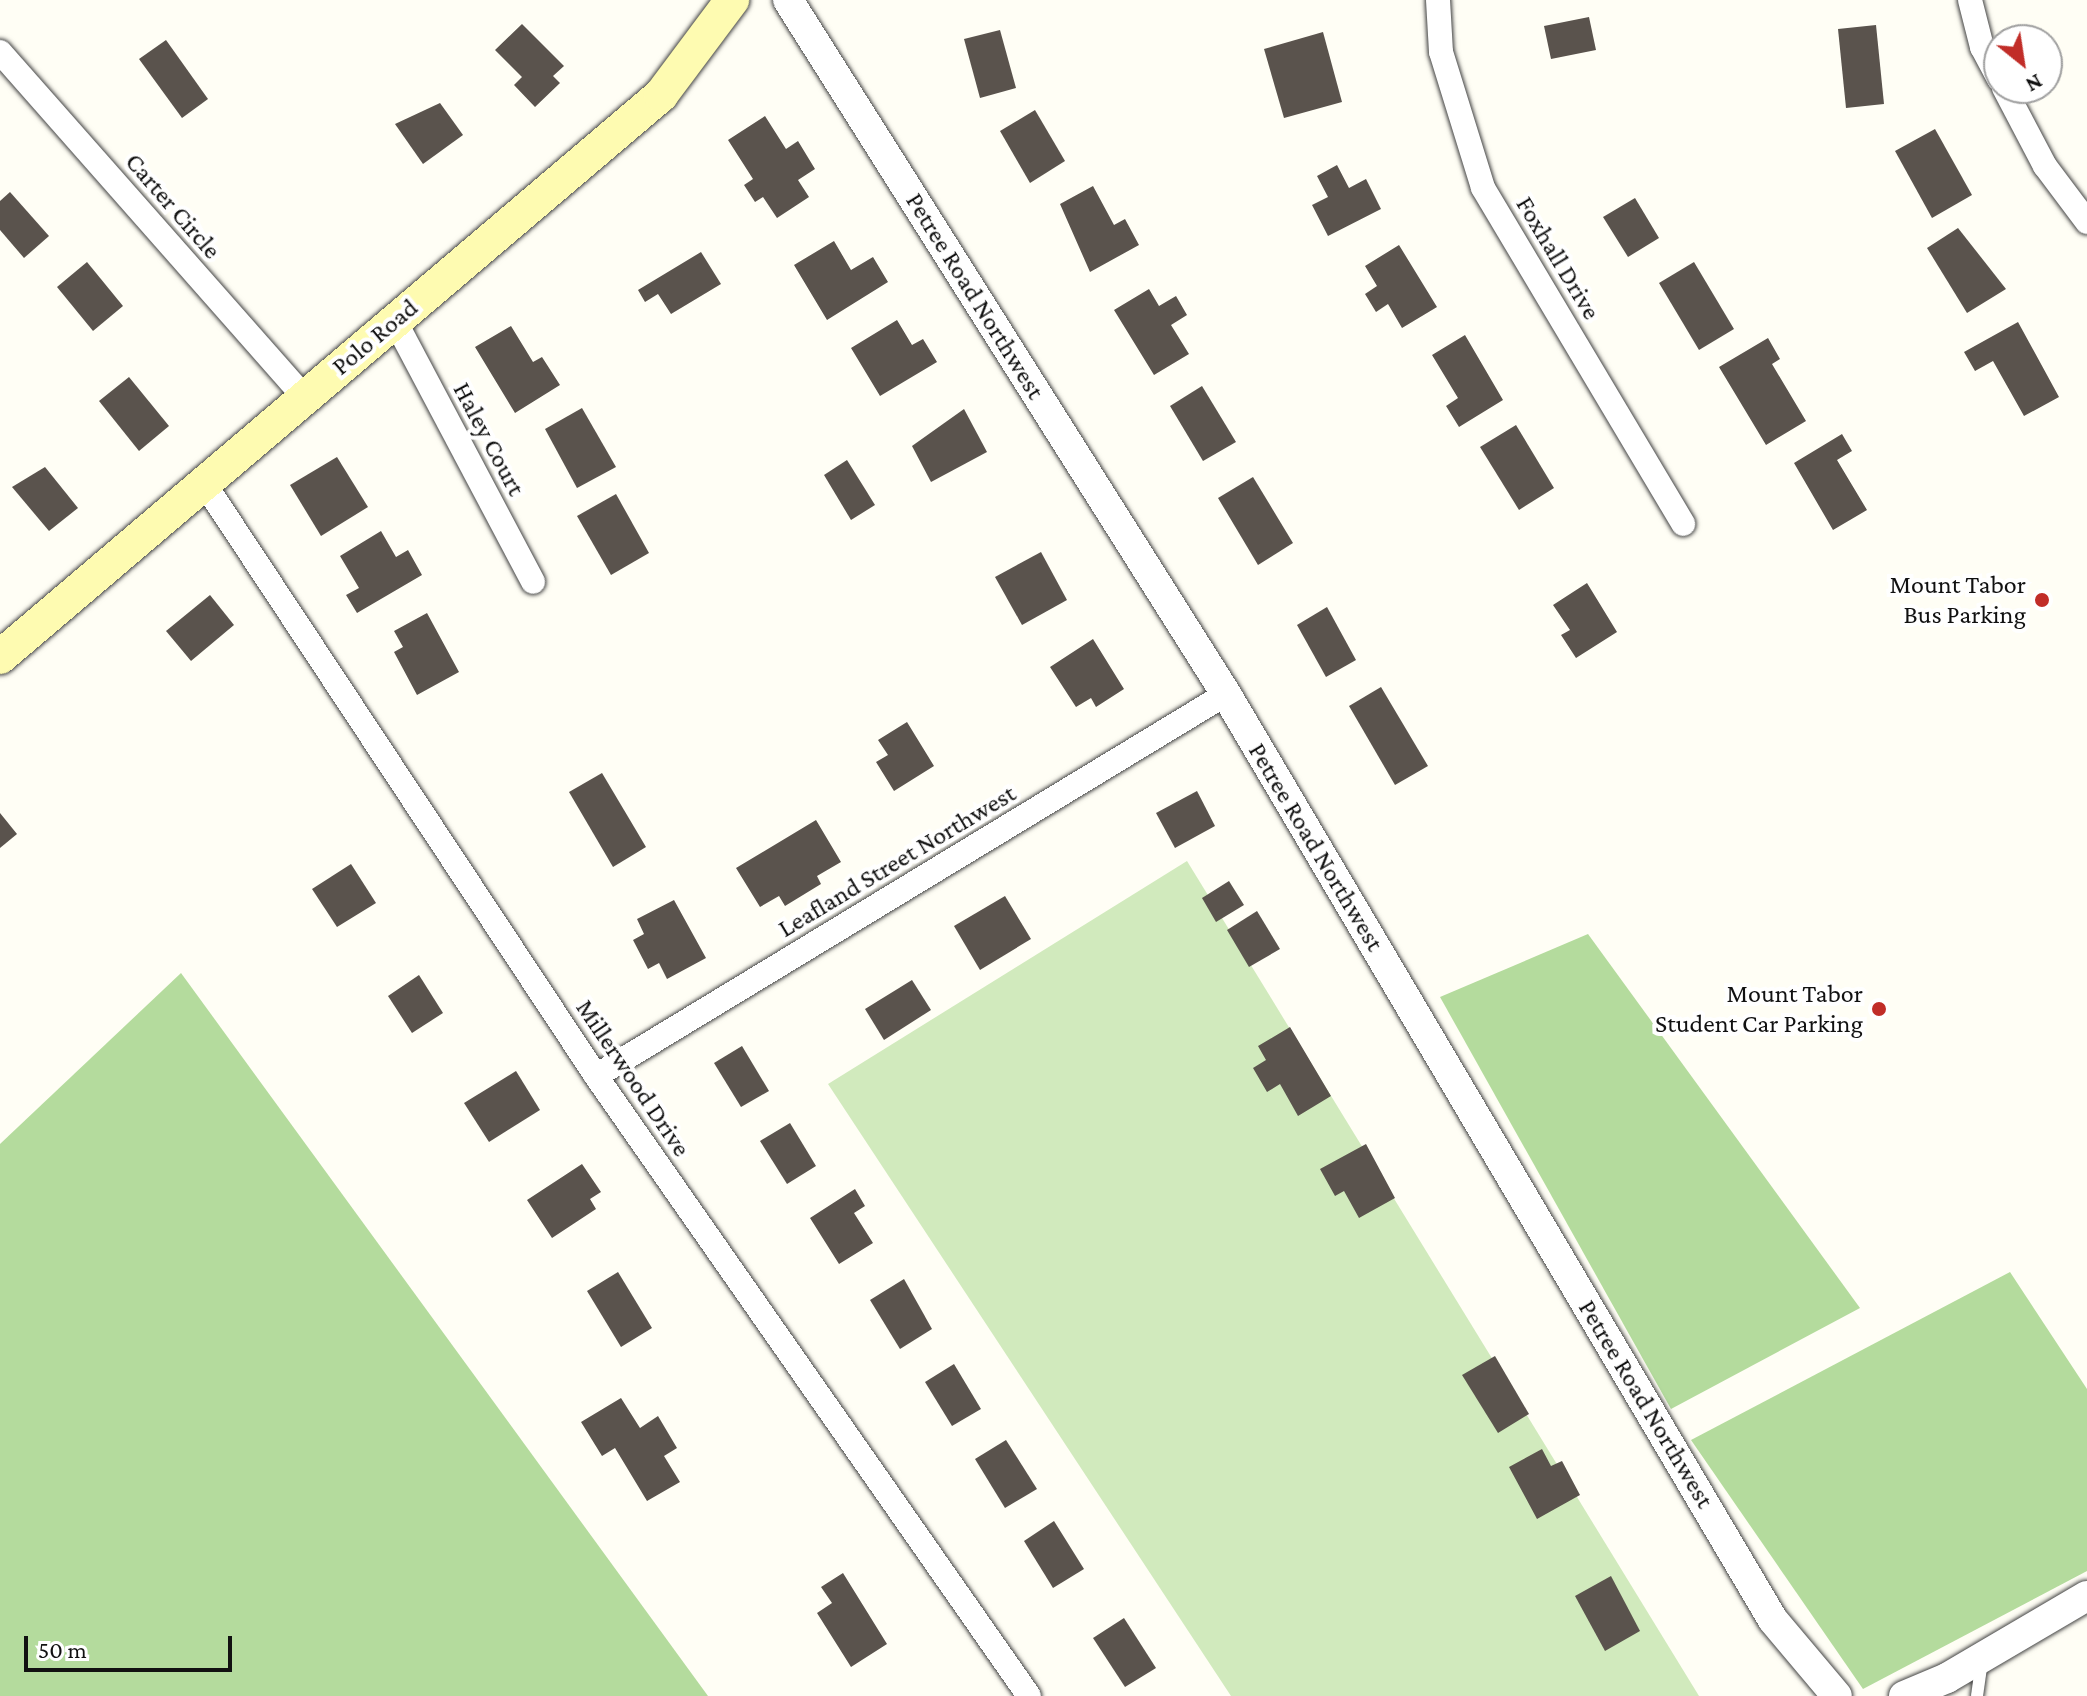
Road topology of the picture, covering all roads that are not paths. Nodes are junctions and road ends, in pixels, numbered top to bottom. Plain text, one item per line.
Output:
1 (732, 0) edge
2 (788, 0) edge
3 (1438, 0) edge
4 (1970, 0) edge
5 (1983, 35) edge
6 (0, 52) edge
7 (2012, 104) edge
8 (2087, 222) edge
9 (395, 321) junction
10 (304, 397) junction
11 (204, 483) junction
12 (1683, 524) dead end
13 (533, 582) dead end
14 (0, 657) edge
15 (1226, 694) junction
16 (596, 1076) junction
17 (2087, 1596) edge
18 (1983, 1657) junction
19 (1029, 1696) edge
20 (1837, 1696) edge
21 (1904, 1696) edge
22 (1977, 1696) edge

1 - 9 main road, Polo Road
2 - 15 street, Petree Road Northwest
3 - 12 street, Foxhall Drive
4 - 5 street
6 - 10 street, Carter Circle
7 - 8 street
9 - 10 main road, Polo Road
9 - 13 street, Haley Court
10 - 11 main road, Polo Road
11 - 14 main road, Polo Road
11 - 16 street, Millerwood Drive
15 - 16 street, Leafland Street Northwest
15 - 20 street, Petree Road Northwest
16 - 19 street, Millerwood Drive
17 - 18 street
18 - 21 street
18 - 22 lane

